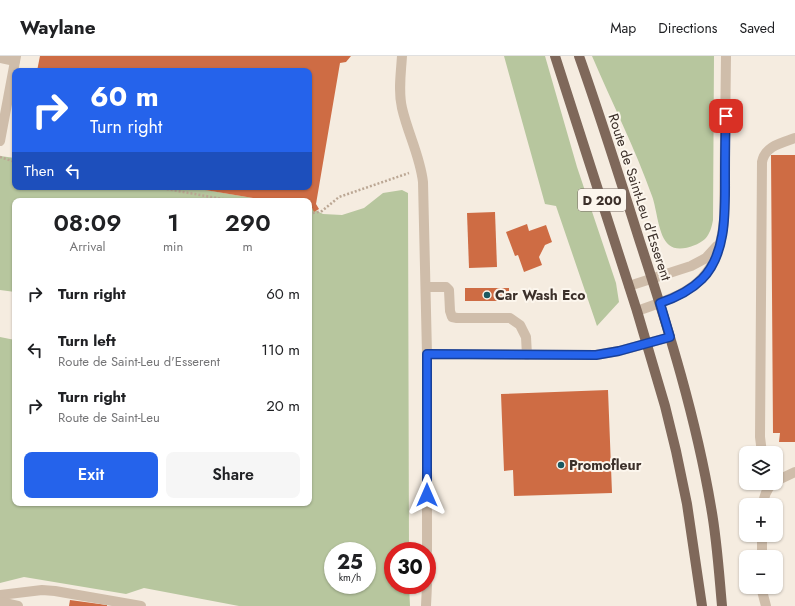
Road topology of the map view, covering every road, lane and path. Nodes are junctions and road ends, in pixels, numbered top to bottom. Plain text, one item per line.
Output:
1 (402, 56) edge
2 (555, 56) edge
3 (579, 56) edge
4 (726, 56) edge
5 (0, 58) edge
6 (15, 58) edge
7 (13, 68) edge
8 (12, 75) edge
9 (795, 138) edge
10 (0, 141) edge
11 (0, 157) edge
12 (12, 161) edge
13 (422, 169) junction
14 (172, 190) edge
15 (217, 198) edge
16 (312, 213) edge
17 (721, 239) junction
18 (652, 279) junction
19 (630, 286) junction
20 (426, 287) junction
21 (660, 303) junction
22 (637, 311) junction
23 (670, 337) junction
24 (648, 344) junction
25 (427, 354) junction
26 (527, 355) junction
27 (761, 446) edge
28 (795, 472) edge
29 (783, 478) edge
30 (427, 542) edge
31 (426, 594) edge
32 (763, 594) edge
33 (0, 595) edge
34 (0, 602) edge
35 (18, 606) edge
36 (141, 606) edge
37 (426, 606) edge
38 (702, 606) edge
39 (722, 606) edge
40 (766, 606) edge

1 - 13 street
2 - 19 main road, D 200
3 - 18 main road, Route de Saint-Leu d'Esserent / D 200
4 - 17 street
5 - 6 street
6 - 7 street
8 - 10 street
9 - 27 street
11 - 12 path
13 - 16 path
13 - 20 street
14 - 15 path
17 - 18 street
17 - 21 street
18 - 19 street
18 - 21 main road, Route de Saint-Leu d'Esserent / D 200
19 - 22 main road, D 200
20 - 25 street
20 - 26 street
21 - 22 street
21 - 23 main road, Route de Saint-Leu d'Esserent / D 200
22 - 24 main road, D 200
23 - 24 street
23 - 39 main road, Route de Saint-Leu d'Esserent / D 200
24 - 26 street
24 - 38 main road, D 200
25 - 26 street
25 - 30 street
28 - 29 street
31 - 37 street
32 - 40 street
33 - 36 street
34 - 35 street

